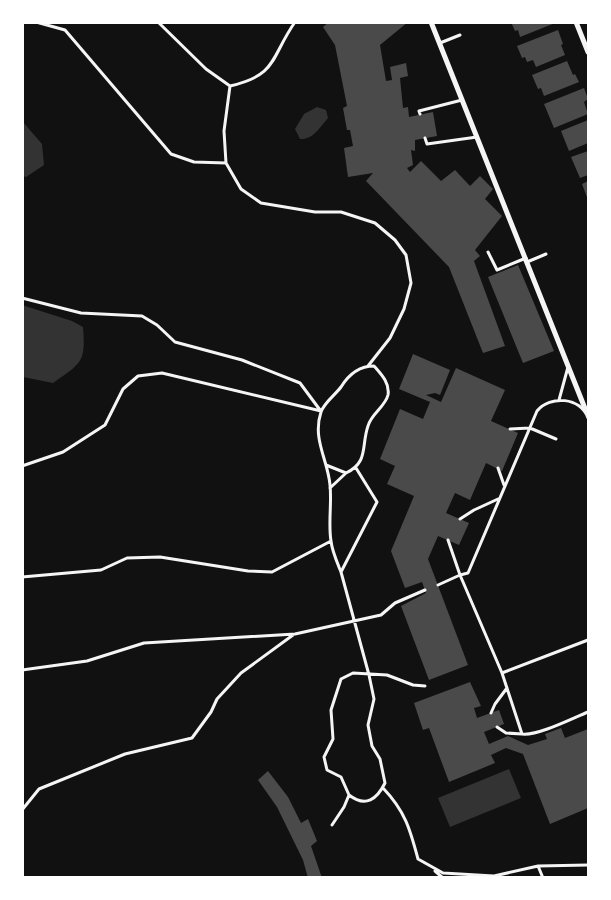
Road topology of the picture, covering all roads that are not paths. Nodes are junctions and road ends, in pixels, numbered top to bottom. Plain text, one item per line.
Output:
1 (36, 22) edge
2 (158, 22) edge
3 (295, 22) edge
4 (431, 22) edge
5 (576, 22) edge
6 (460, 35) dead end
7 (440, 44) junction
8 (588, 52) edge
9 (230, 86) junction
10 (462, 100) junction
11 (420, 114) dead end
12 (477, 137) junction
13 (425, 138) dead end
14 (226, 163) junction
15 (488, 252) dead end
16 (546, 254) dead end
17 (527, 260) junction
18 (22, 298) edge
19 (568, 365) junction
20 (368, 366) junction
21 (559, 400) junction
22 (321, 411) junction
23 (586, 411) junction
24 (588, 418) edge
25 (530, 428) junction
26 (510, 429) dead end
27 (556, 439) dead end
28 (326, 465) junction
29 (22, 466) edge
30 (356, 468) junction
31 (498, 468) dead end
32 (346, 473) junction
33 (504, 487) junction
34 (330, 488) junction
35 (500, 498) junction
36 (460, 519) dead end
37 (448, 540) dead end
38 (331, 541) junction
39 (341, 572) junction
40 (460, 575) junction
41 (22, 577) edge
42 (438, 585) dead end
43 (425, 590) dead end
44 (353, 621) junction
45 (295, 634) junction
46 (588, 640) edge
47 (22, 670) edge
48 (502, 673) junction
49 (369, 675) junction
50 (425, 686) dead end
51 (507, 688) junction
52 (588, 712) edge
53 (491, 713) dead end
54 (497, 727) dead end
55 (522, 734) junction
56 (383, 788) junction
57 (349, 795) junction
58 (22, 810) edge
59 (332, 825) dead end
60 (429, 865) junction
61 (588, 865) edge
62 (538, 866) junction
63 (494, 877) edge
64 (443, 878) edge
65 (543, 878) edge

1 - 14 lane
2 - 9 lane
3 - 9 lane
4 - 7 street
5 - 8 street
6 - 7 lane
7 - 10 street
9 - 14 lane
10 - 11 lane
10 - 12 street
12 - 13 lane
12 - 17 street
14 - 20 lane
15 - 17 lane
16 - 17 lane
17 - 19 street
18 - 22 lane
19 - 21 lane
19 - 23 street
20 - 22 lane
20 - 30 lane
21 - 23 lane
21 - 25 lane
22 - 28 lane
22 - 29 lane
23 - 24 lane
25 - 26 lane
25 - 27 lane
25 - 33 lane
28 - 32 lane
28 - 34 lane
30 - 32 lane
30 - 39 lane
31 - 33 lane
32 - 34 lane
33 - 35 lane
34 - 38 lane
35 - 36 lane
35 - 40 lane
37 - 40 lane
38 - 39 lane
38 - 41 lane
39 - 44 lane
40 - 42 lane
40 - 48 lane
43 - 44 lane
44 - 45 lane
44 - 49 lane
45 - 47 lane
45 - 58 lane
46 - 48 lane
48 - 51 lane
49 - 50 lane
49 - 56 lane
49 - 57 lane
51 - 53 lane
51 - 55 lane
52 - 55 lane
54 - 55 lane
56 - 57 lane
56 - 60 lane
57 - 59 lane
60 - 63 lane
60 - 64 lane
61 - 62 lane
62 - 63 lane
62 - 65 lane

